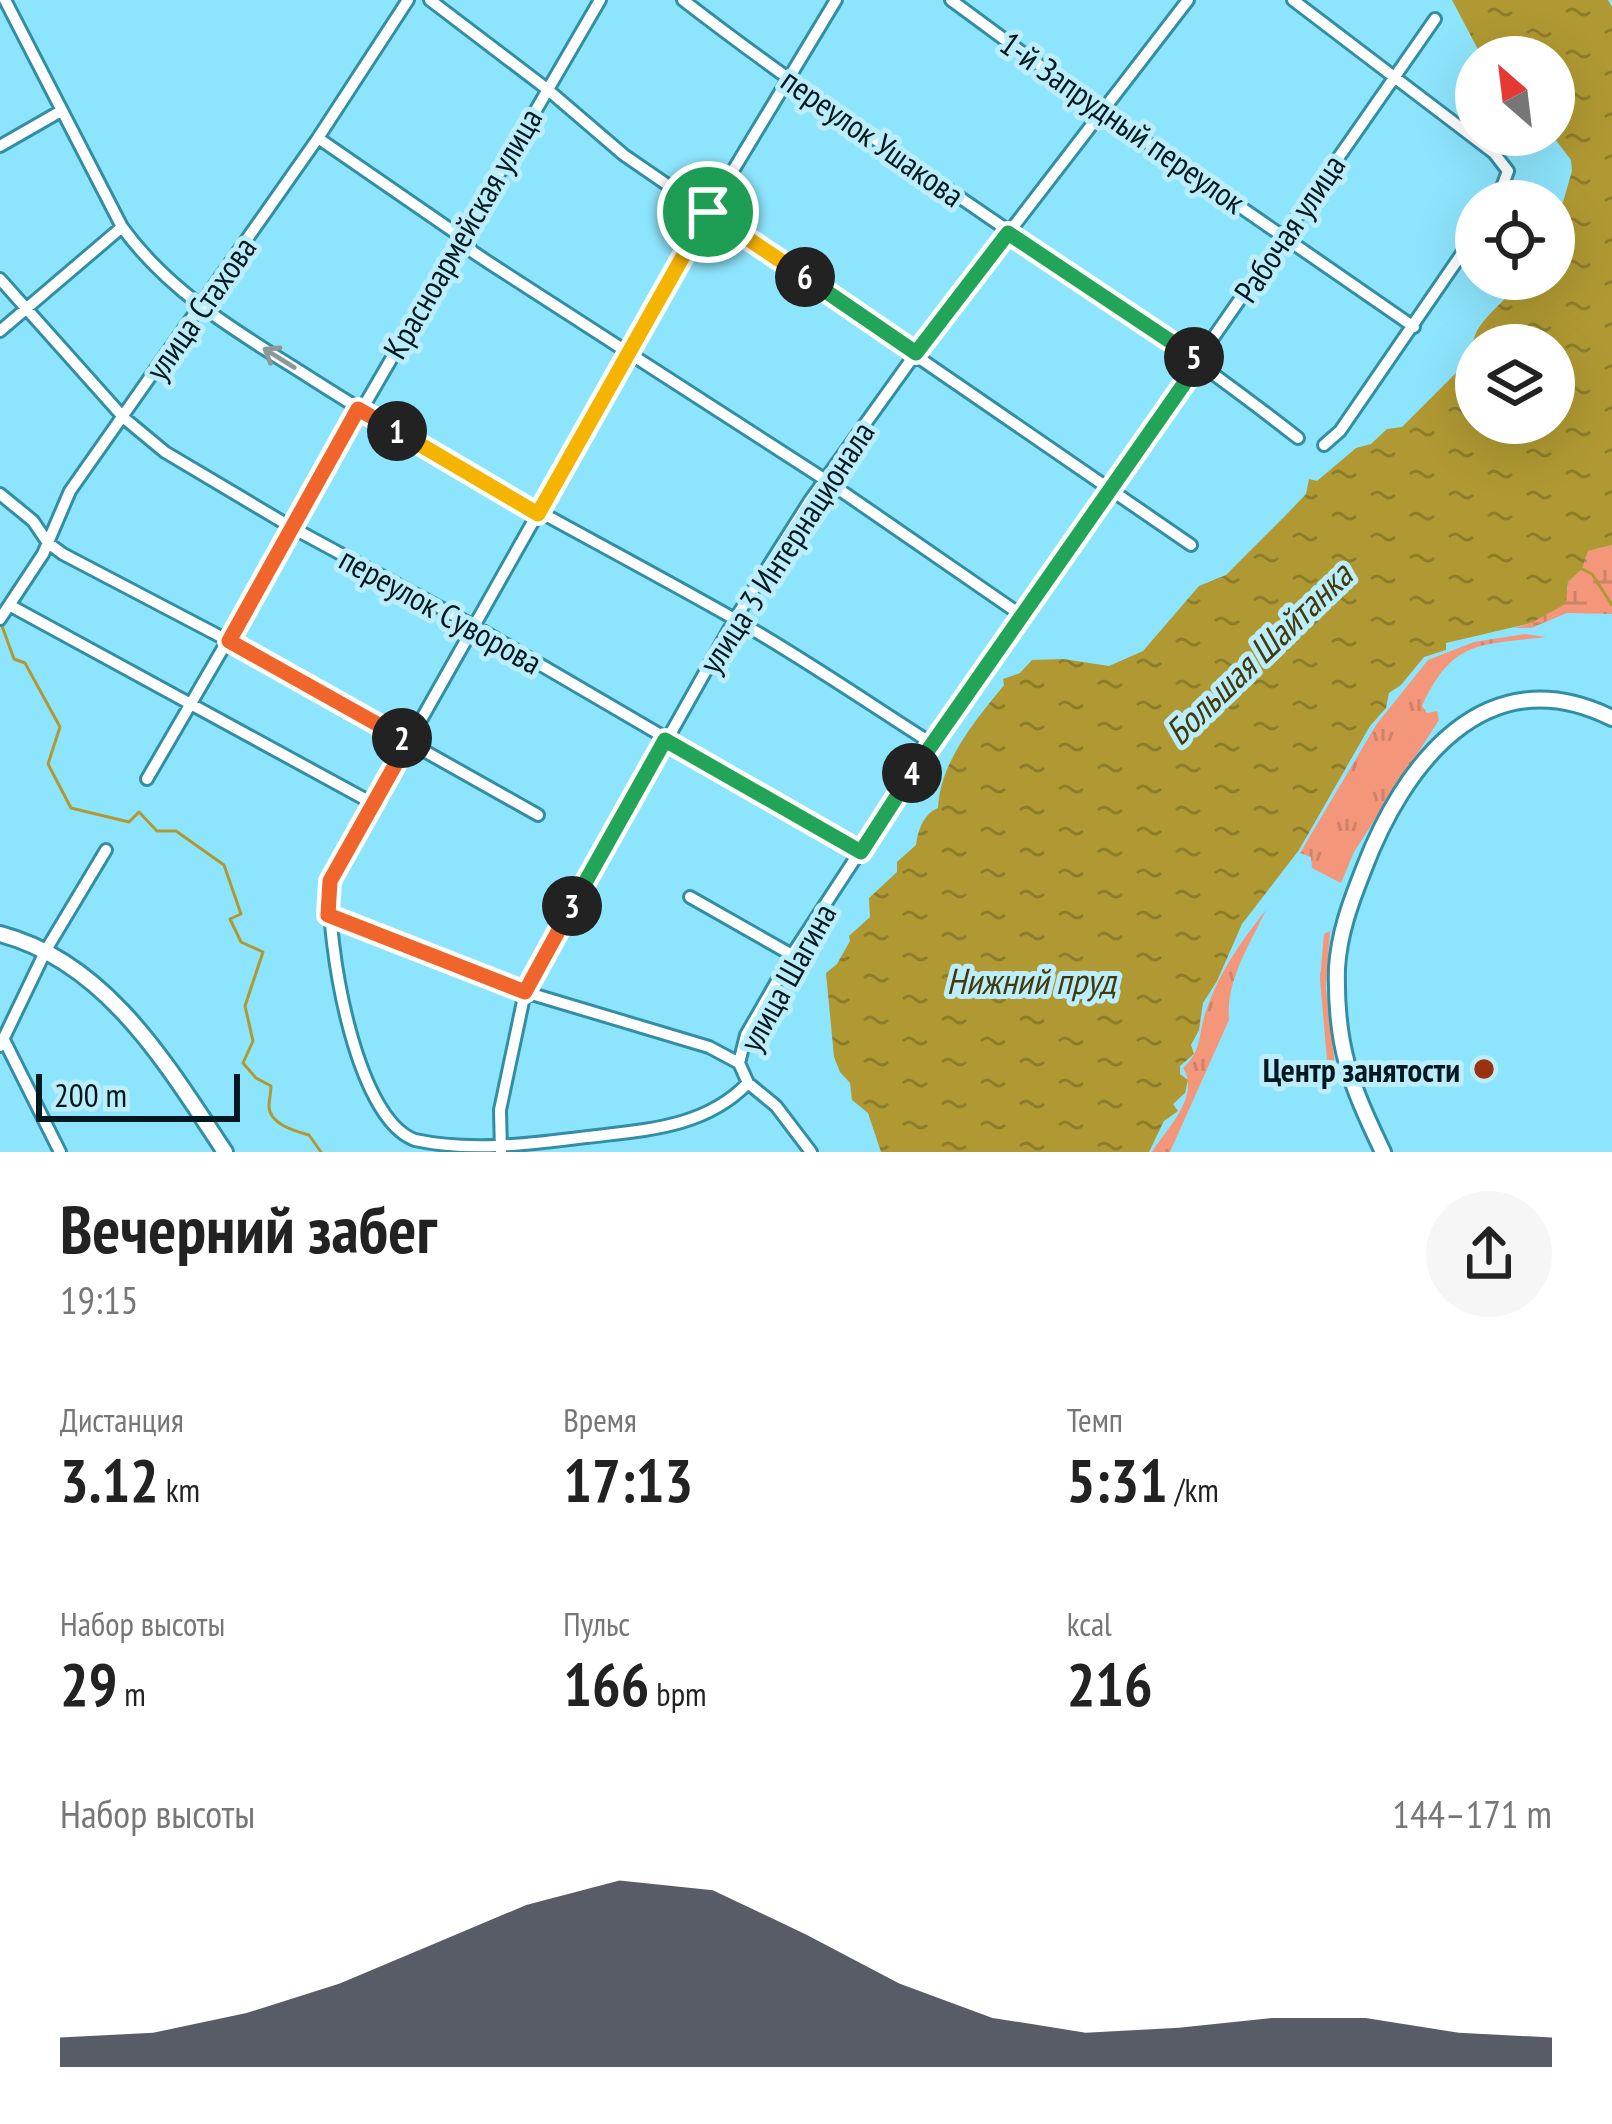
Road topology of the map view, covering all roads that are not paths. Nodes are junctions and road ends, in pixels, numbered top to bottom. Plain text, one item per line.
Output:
1 (4, 0) edge
2 (408, 0) edge
3 (430, 0) edge
4 (600, 0) edge
5 (683, 0) edge
6 (836, 0) edge
7 (951, 0) edge
8 (1188, 0) edge
9 (1293, 0) edge
10 (13, 19) junction
11 (1435, 19) dead end
12 (0, 26) edge
13 (788, 75) junction
14 (1393, 76) junction
15 (547, 88) junction
16 (62, 111) junction
17 (1103, 112) junction
18 (318, 138) junction
19 (0, 146) edge
20 (1508, 180) edge
21 (708, 212) junction
22 (122, 227) junction
23 (1008, 233) junction
24 (1284, 235) junction
25 (460, 236) junction
26 (1455, 265) edge
27 (0, 278) edge
28 (26, 307) junction
29 (200, 308) junction
30 (1414, 327) junction
31 (0, 331) edge
32 (916, 353) junction
33 (630, 354) junction
34 (1200, 361) junction
35 (358, 409) junction
36 (124, 418) junction
37 (1298, 438) dead end
38 (1324, 445) dead end
39 (824, 479) junction
40 (1111, 488) junction
41 (0, 494) edge
42 (538, 514) junction
43 (291, 526) junction
44 (48, 543) junction
45 (1191, 544) dead end
46 (11, 606) junction
47 (1021, 615) junction
48 (0, 619) edge
49 (735, 619) junction
50 (474, 626) junction
51 (229, 641) junction
52 (192, 706) junction
53 (1612, 718) edge
54 (665, 740) junction
55 (408, 742) junction
56 (932, 743) junction
57 (147, 779) dead end
58 (374, 804) junction
59 (538, 815) dead end
60 (106, 850) dead end
61 (861, 852) junction
62 (690, 898) dead end
63 (328, 915) junction
64 (0, 934) edge
65 (46, 950) junction
66 (792, 955) junction
67 (525, 992) junction
68 (2, 1043) edge
69 (739, 1063) junction
70 (748, 1083) junction
71 (500, 1150) edge
72 (61, 1152) edge
73 (225, 1152) edge
74 (811, 1152) edge
75 (1382, 1152) edge

1 - 10 street
2 - 18 street, улица Стахова
3 - 15 street
4 - 15 street, Красноармейская улица
5 - 13 street, переулок Ушакова
6 - 13 street
7 - 17 street, 1-й Запрудный переулок
8 - 17 street, улица 3 Интернационала
9 - 14 street
10 - 12 street
10 - 16 street
11 - 14 street, Рабочая улица
13 - 21 street
13 - 23 street, переулок Ушакова
14 - 20 street
14 - 24 street, Рабочая улица
15 - 21 street
15 - 25 street, Красноармейская улица
16 - 19 street
16 - 22 street
17 - 23 street, улица 3 Интернационала
17 - 24 street, 1-й Запрудный переулок
18 - 25 street
18 - 29 street, улица Стахова
21 - 32 street
21 - 33 street
22 - 28 street
22 - 29 street
23 - 32 street, улица 3 Интернационала
23 - 34 street, переулок Ушакова
24 - 30 street, 1-й Запрудный переулок
24 - 34 street, Рабочая улица
25 - 33 street
25 - 35 street, Красноармейская улица
26 - 30 street
27 - 28 street, переулок Суворова
28 - 31 street
28 - 36 street, переулок Суворова
35 -> 29 street
29 - 36 street, улица Стахова
30 - 38 street
32 - 39 street, улица 3 Интернационала
32 - 40 street
33 - 39 street
33 - 42 street
34 - 37 street, переулок Ушакова
34 - 40 street, Рабочая улица
35 - 42 street
35 - 43 street, Красноармейская улица
36 - 43 street, переулок Суворова
36 - 44 street, улица Стахова
39 - 47 street
39 - 49 street, улица 3 Интернационала
40 - 45 street
40 - 47 street, Рабочая улица
41 - 44 street
42 - 49 street
42 - 50 street
43 - 50 street, переулок Суворова
43 - 51 street, Красноармейская улица
44 - 46 street, улица Стахова
44 - 51 street
46 - 48 street, улица Стахова
46 - 52 street
47 - 56 street, улица Шагина
49 - 54 street, улица 3 Интернационала
49 - 56 street
50 - 54 street, переулок Суворова
50 - 55 street
51 - 52 street, Красноармейская улица
51 - 55 street
52 - 57 street, Красноармейская улица
52 - 58 street
53 - 75 main road
54 - 61 street, переулок Суворова
54 - 67 street, улица 3 Интернационала
55 - 58 street
55 - 59 street
56 - 61 street, улица Шагина
58 - 63 street
60 - 65 street
61 - 66 street, улица Шагина
62 - 66 street
63 - 67 street
63 - 71 street
64 - 65 main road
65 - 68 street
65 - 73 main road
66 - 69 street, улица Шагина
67 - 69 street
67 - 71 street, улица 3 Интернационала
68 - 72 street
69 - 70 street, улица Шагина
70 - 71 street
70 - 74 street, улица Шагина

